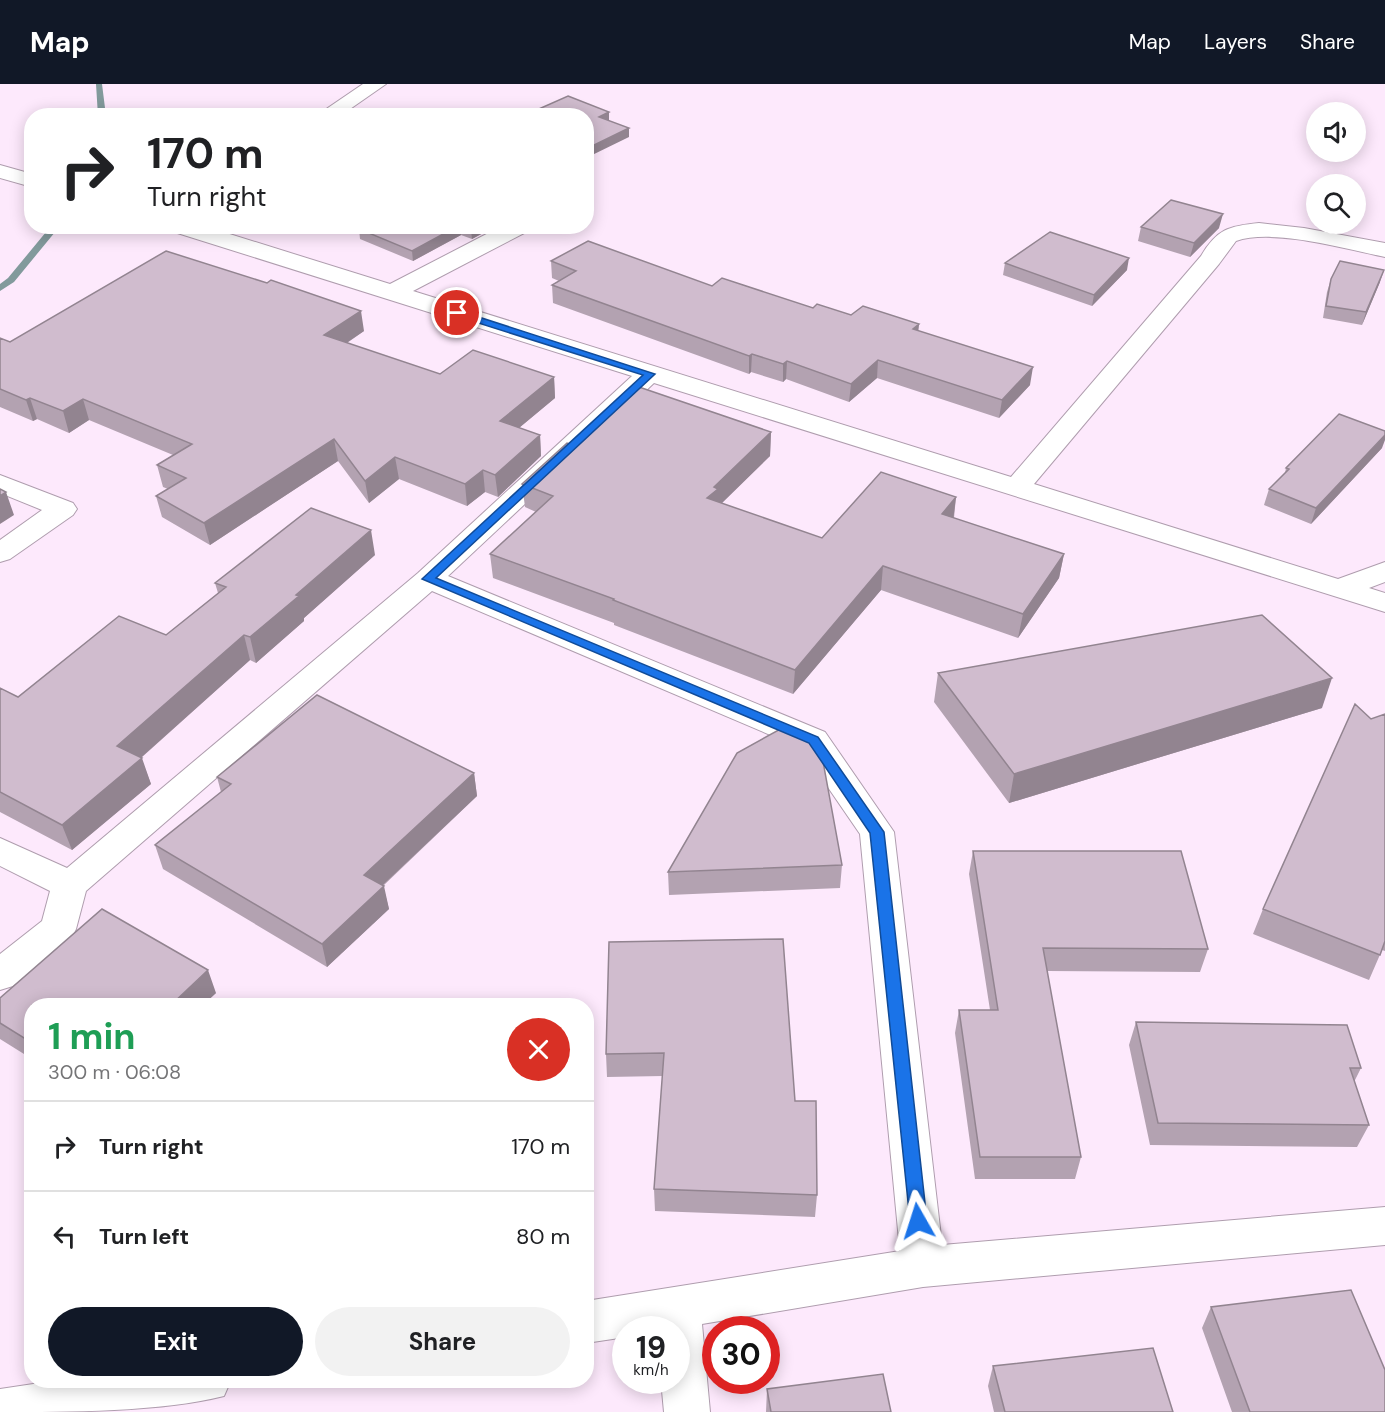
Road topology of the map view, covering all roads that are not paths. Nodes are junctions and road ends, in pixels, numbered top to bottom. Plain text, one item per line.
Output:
1 (376, 84) edge
2 (338, 108) edge
3 (0, 171) edge
4 (24, 178) edge
5 (204, 234) edge
6 (505, 234) edge
7 (1385, 249) edge
8 (392, 293) junction
9 (650, 374) junction
10 (0, 483) edge
11 (1016, 488) junction
12 (0, 553) edge
13 (1385, 571) edge
14 (428, 579) junction
15 (1339, 588) junction
16 (1385, 603) edge
17 (0, 851) edge
18 (70, 885) junction
19 (0, 975) edge
20 (1385, 1226) edge
21 (923, 1267) junction
22 (678, 1308) junction
23 (594, 1321) edge
24 (156, 1388) edge
25 (0, 1412) edge
26 (687, 1412) edge

1 - 2 street
3 - 4 street
5 - 8 street
6 - 8 street
7 - 11 street
8 - 9 street
9 - 11 street
9 - 14 street
10 - 12 street
11 - 15 street
13 - 15 street
14 - 18 street
14 - 21 street
15 - 16 street
17 - 18 street
18 - 19 street
20 - 21 street
21 - 22 street
22 - 23 street
22 - 26 street
24 - 25 street

